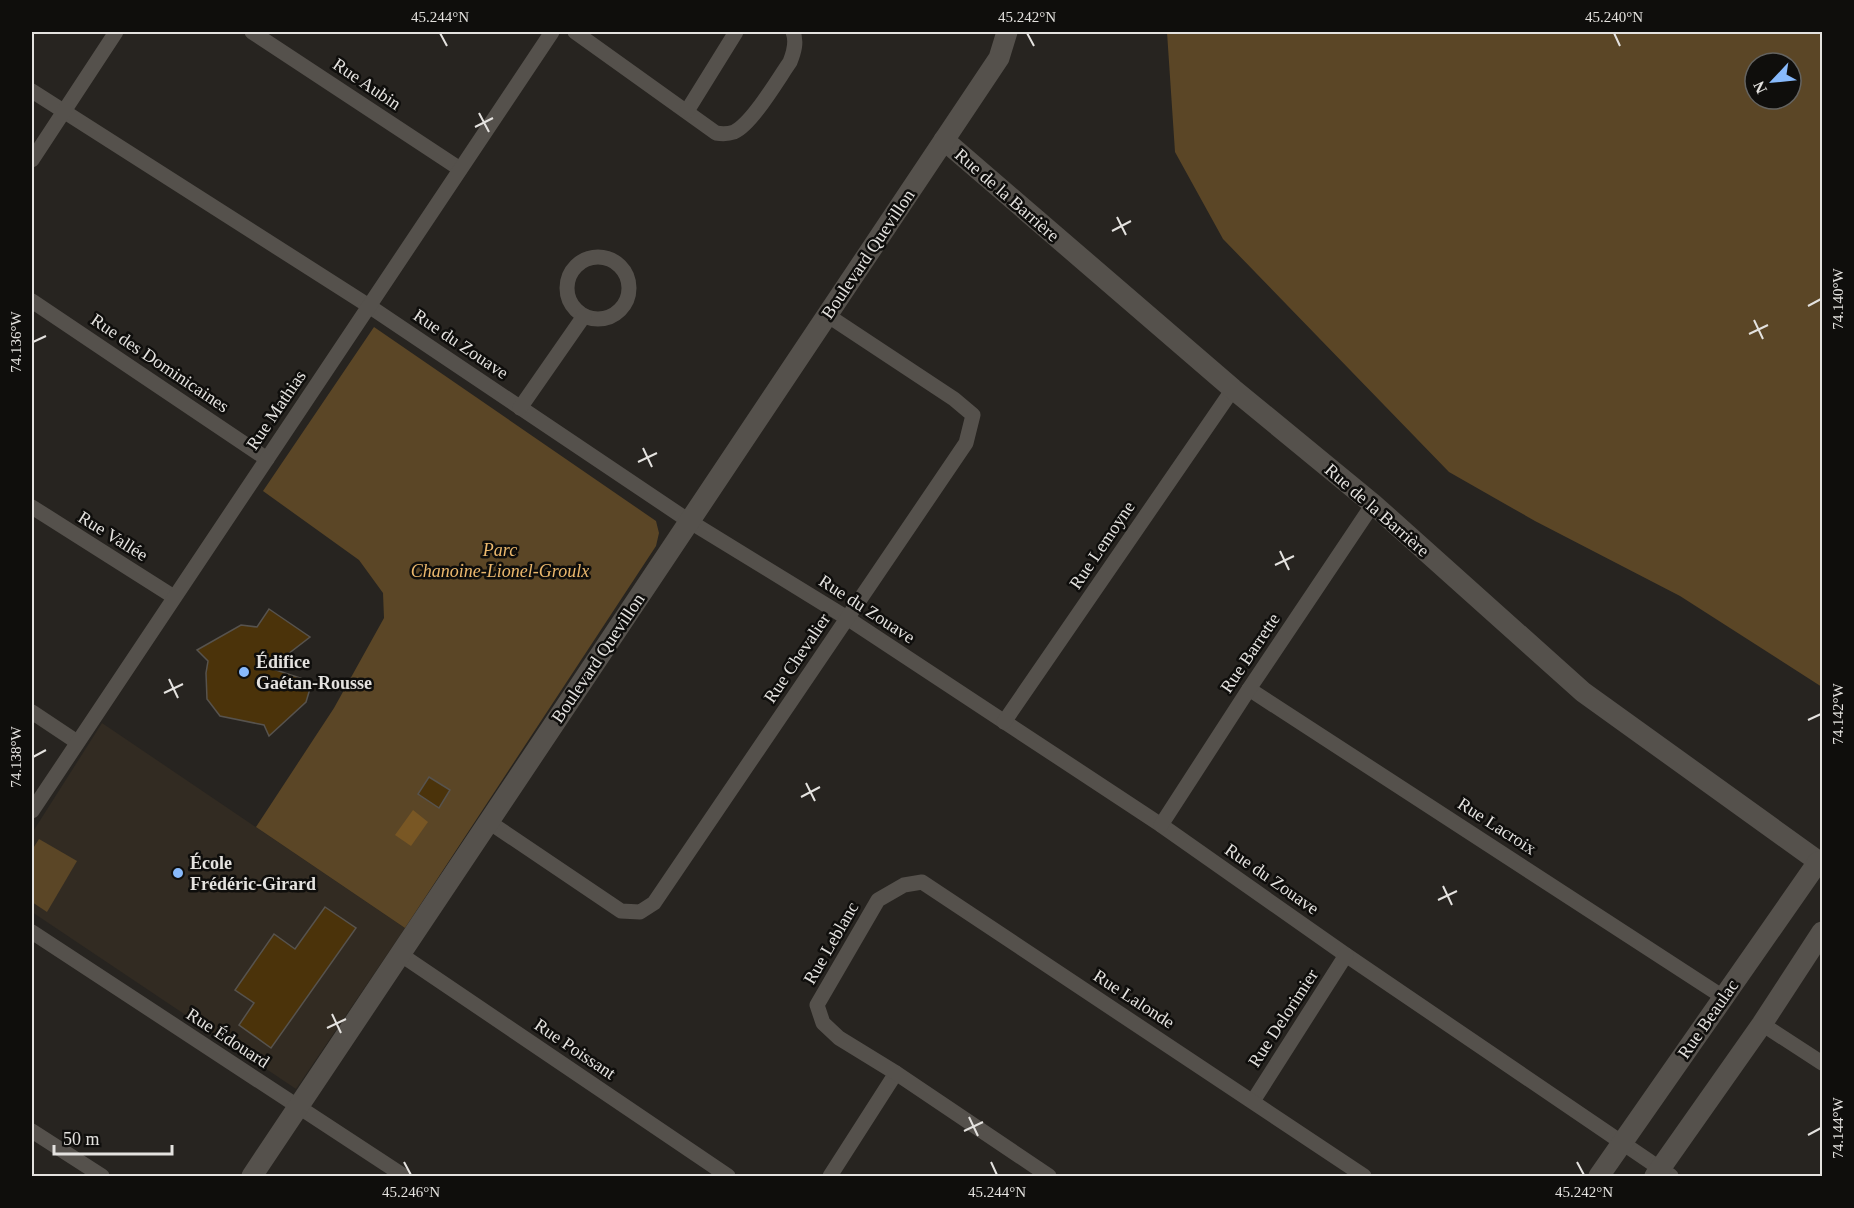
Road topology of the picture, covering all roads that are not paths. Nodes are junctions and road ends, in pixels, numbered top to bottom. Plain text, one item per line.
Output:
1 (116, 32) edge
2 (252, 32) edge
3 (552, 32) edge
4 (574, 32) edge
5 (736, 32) edge
6 (793, 32) edge
7 (1007, 32) edge
8 (32, 91) edge
9 (687, 111) junction
10 (63, 112) junction
11 (944, 140) junction
12 (32, 160) edge
13 (460, 169) junction
14 (32, 301) edge
15 (369, 306) junction
16 (827, 315) junction
17 (584, 316) junction
18 (1233, 389) junction
19 (520, 408) junction
20 (267, 459) junction
21 (1373, 504) junction
22 (32, 507) edge
23 (689, 522) junction
24 (174, 597) junction
25 (847, 618) junction
26 (1249, 688) junction
27 (32, 712) edge
28 (1004, 722) junction
29 (78, 742) junction
30 (32, 811) edge
31 (489, 822) junction
32 (1161, 825) junction
33 (1820, 863) edge
34 (878, 900) joint
35 (32, 932) edge
36 (1822, 932) edge
37 (400, 954) junction
38 (1346, 955) junction
39 (1723, 997) junction
40 (1762, 1024) junction
41 (1822, 1063) edge
42 (896, 1073) junction
43 (1253, 1101) junction
44 (298, 1107) junction
45 (32, 1131) edge
46 (1622, 1142) junction
47 (1662, 1174) edge
48 (102, 1176) edge
49 (252, 1176) edge
50 (404, 1176) edge
51 (728, 1176) edge
52 (830, 1176) edge
53 (1049, 1176) edge
54 (1364, 1176) edge
55 (1599, 1176) edge

1 - 10 street
2 - 13 street, Rue Aubin
3 - 13 street, Rue Mathias
4 - 9 street
5 - 9 street
6 - 9 street
7 - 11 street, Boulevard Quevillon
8 - 10 street, Rue du Zouave
10 - 12 street
10 - 15 street, Rue du Zouave
11 - 16 street, Boulevard Quevillon
11 - 18 street, Rue de la Barrière
13 - 15 street, Rue Mathias
14 - 20 street, Rue des Dominicaines
15 - 19 street, Rue du Zouave
15 - 20 street, Rue Mathias
16 - 23 street, Boulevard Quevillon
16 - 25 street, Rue Chevalier
17 - 17 street
17 - 19 street
18 - 21 street, Rue de la Barrière
18 - 28 street, Rue Lemoyne
19 - 23 street, Rue du Zouave
20 - 24 street, Rue Mathias
21 - 26 street, Rue Barrette
21 - 33 street, Rue de la Barrière
22 - 24 street, Rue Vallée
23 - 25 street, Rue du Zouave
23 - 31 street, Boulevard Quevillon
24 - 29 street, Rue Mathias
25 - 28 street, Rue du Zouave
25 - 31 street, Rue Chevalier
26 - 32 street, Rue Barrette
26 - 39 street, Rue Lacroix
27 - 29 street
28 - 32 street, Rue du Zouave
29 - 30 street, Rue Mathias
31 - 37 street, Boulevard Quevillon
32 - 38 street, Rue du Zouave
33 - 39 street, Rue Beaulac
34 - 42 street, Rue Leblanc
34 - 43 street, Rue Lalonde
35 - 44 street, Rue Édouard
36 - 40 street
37 - 44 street, Boulevard Quevillon
37 - 51 street, Rue Poissant
38 - 43 street, Rue Delorimier
38 - 46 street, Rue du Zouave
39 - 46 street, Rue Beaulac
40 - 41 street
40 - 47 street
42 - 52 street
42 - 53 street, Rue Leblanc
43 - 54 street, Rue Lalonde
44 - 49 street, Boulevard Quevillon
44 - 50 street, Rue Édouard
45 - 48 street
46 - 47 street, Rue du Zouave
46 - 55 street, Rue Beaulac

